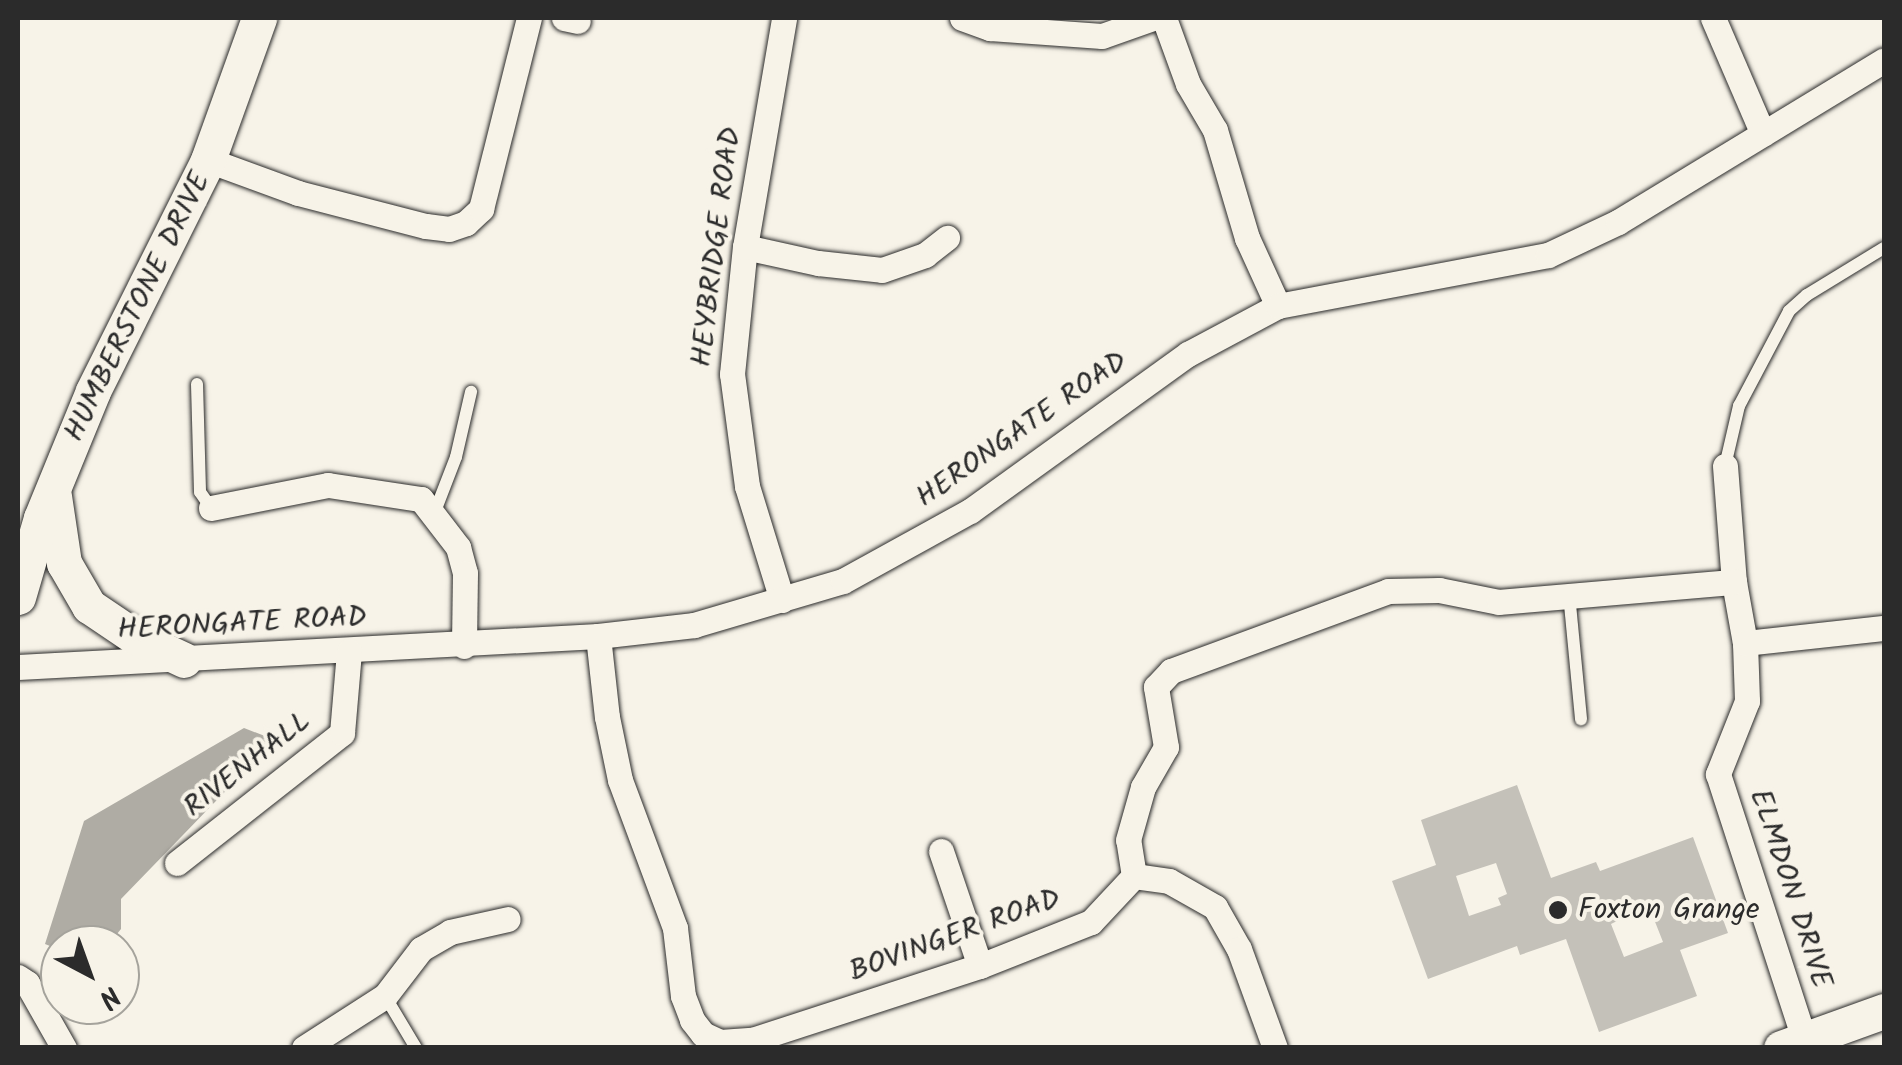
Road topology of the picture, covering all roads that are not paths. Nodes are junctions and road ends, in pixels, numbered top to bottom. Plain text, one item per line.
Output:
1 (260, 18) edge
2 (529, 18) edge
3 (784, 18) edge
4 (962, 18) edge
5 (1153, 18) edge
6 (1164, 18) edge
7 (1713, 18) edge
8 (1049, 25) edge
9 (1884, 60) edge
10 (1763, 134) junction
11 (208, 160) junction
12 (947, 238) dead end
13 (745, 247) junction
14 (1884, 248) edge
15 (1278, 306) junction
16 (197, 384) dead end
17 (470, 392) dead end
18 (1724, 466) joint
19 (53, 490) junction
20 (211, 508) joint
21 (434, 514) junction
22 (1734, 582) junction
23 (1569, 594) junction
24 (18, 597) edge
25 (782, 600) junction
26 (1884, 628) edge
27 (598, 636) junction
28 (1746, 643) junction
29 (464, 646) junction
30 (350, 651) junction
31 (184, 660) junction
32 (18, 667) edge
33 (1581, 719) dead end
34 (941, 851) dead end
35 (177, 863) dead end
36 (1134, 876) junction
37 (508, 920) dead end
38 (980, 966) junction
39 (18, 977) edge
40 (385, 996) junction
41 (1880, 1017) edge
42 (1792, 1043) edge
43 (753, 1044) edge
44 (719, 1045) edge
45 (64, 1048) edge
46 (304, 1048) edge
47 (416, 1048) edge
48 (1275, 1048) edge

1 - 11 street, HUMBERSTONE DRIVE
2 - 11 street
3 - 13 street, HEYBRIDGE ROAD
4 - 8 street
5 - 8 street
6 - 15 street
7 - 10 street
9 - 10 street, HERONGATE ROAD
10 - 15 street, HERONGATE ROAD
11 - 19 street, HUMBERSTONE DRIVE
12 - 13 street
13 - 25 street, HEYBRIDGE ROAD
14 - 18 lane
15 - 25 street, HERONGATE ROAD
16 - 20 lane
17 - 21 lane
18 - 22 street, ELMDON DRIVE
19 - 24 street, HUMBERSTONE DRIVE
19 - 31 street
20 - 21 street
21 - 29 street
22 - 23 street
22 - 28 street, ELMDON DRIVE
23 - 33 lane
23 - 36 street
25 - 27 street, HERONGATE ROAD
26 - 28 street
27 - 29 street, HERONGATE ROAD
27 - 44 street, BOVINGER ROAD
28 - 42 street, ELMDON DRIVE
29 - 30 street, HERONGATE ROAD
30 - 31 street, HERONGATE ROAD
30 - 35 street, RIVENHALL
31 - 32 street, HERONGATE ROAD
34 - 38 street
36 - 38 street, BOVINGER ROAD
36 - 48 street
37 - 40 street
38 - 43 street, BOVINGER ROAD
39 - 45 street
40 - 46 street
40 - 47 lane
41 - 42 street
43 - 44 street, BOVINGER ROAD

